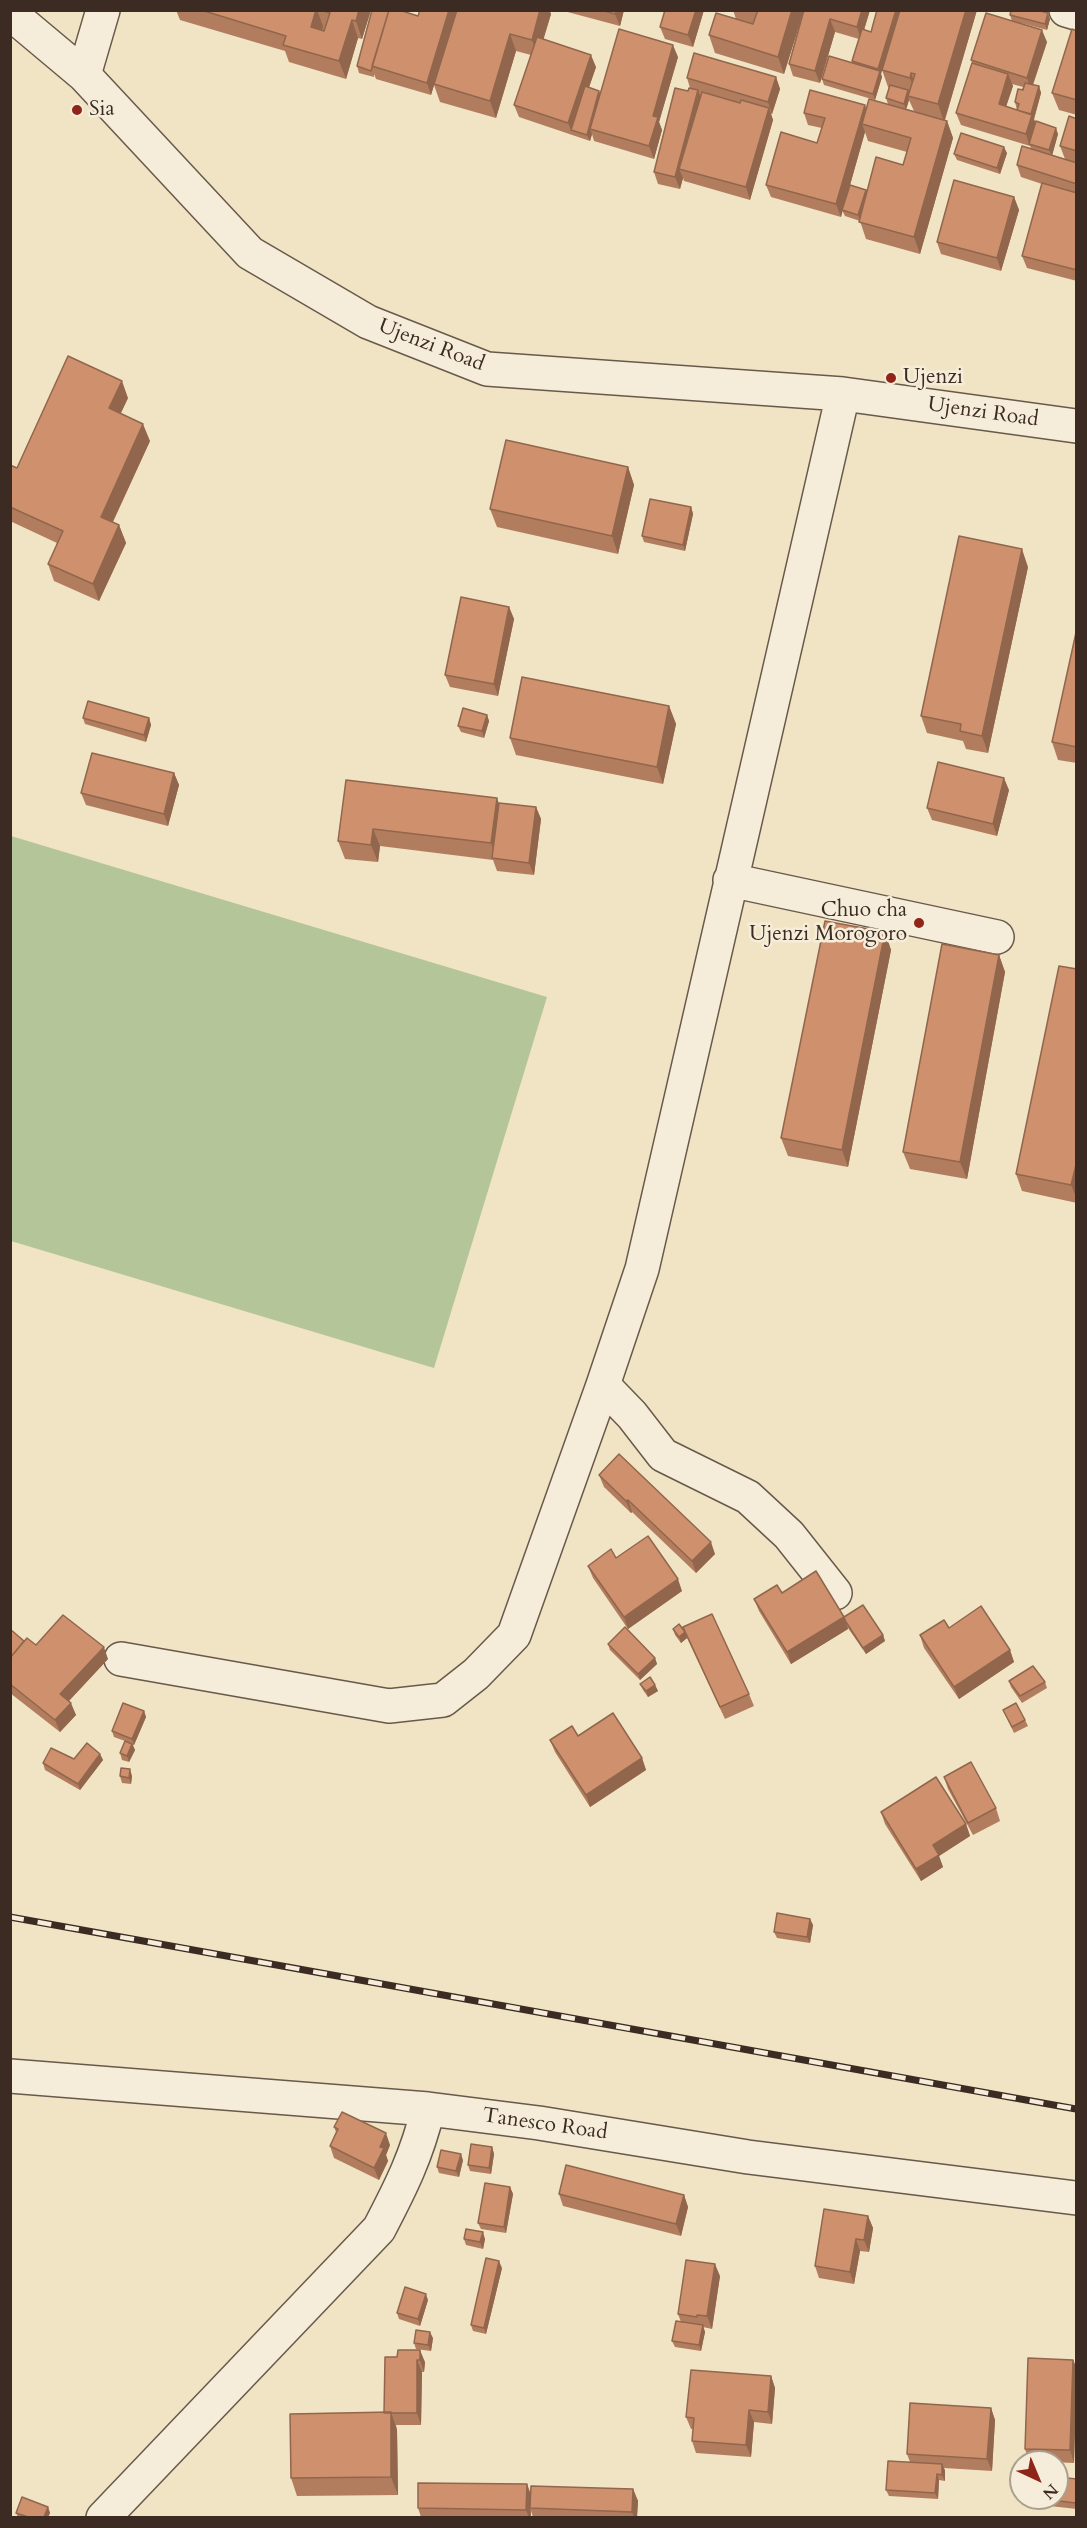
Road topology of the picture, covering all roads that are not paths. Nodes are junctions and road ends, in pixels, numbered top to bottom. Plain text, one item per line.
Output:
1 (103, 10) edge
2 (1066, 10) edge
3 (10, 13) edge
4 (1077, 14) edge
5 (84, 75) junction
6 (843, 394) junction
7 (1077, 426) edge
8 (730, 879) junction
9 (997, 937) dead end
10 (603, 1385) junction
11 (835, 1593) dead end
12 (121, 1659) dead end
13 (10, 2076) edge
14 (428, 2109) junction
15 (1077, 2198) edge
16 (104, 2517) edge

1 - 5 street
2 - 4 street
3 - 5 street, Ujenzi Road
5 - 6 street, Ujenzi Road
6 - 7 street, Ujenzi Road
6 - 8 street
8 - 9 street
8 - 10 street
10 - 11 street
10 - 12 street
13 - 14 street, Tanesco Road
14 - 15 street, Tanesco Road
14 - 16 street

